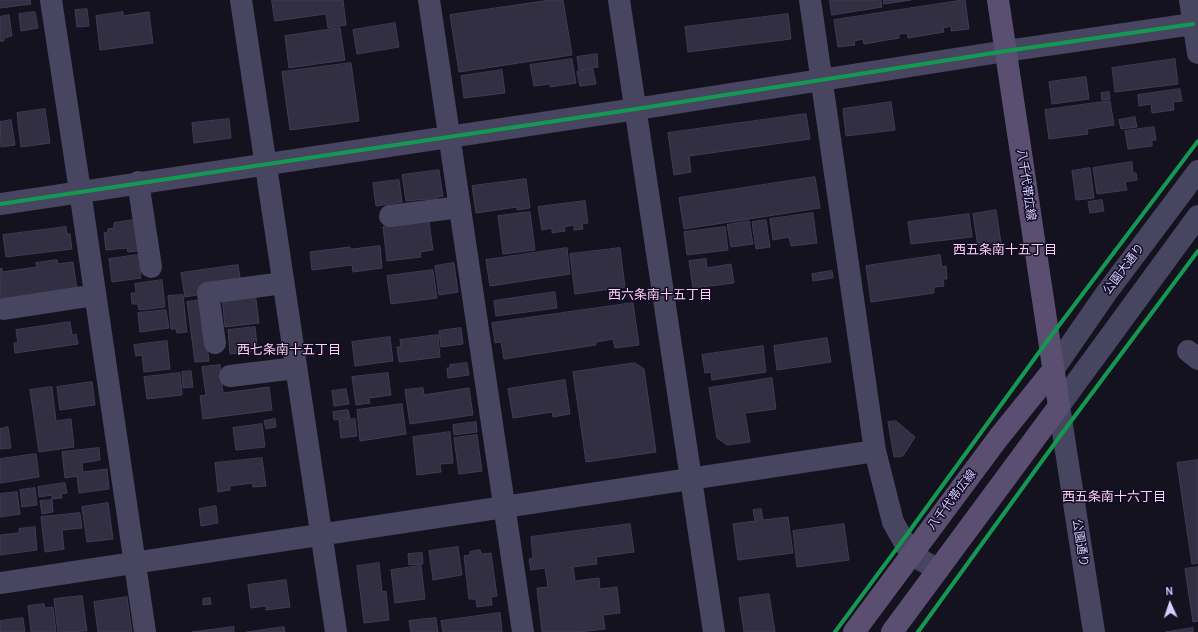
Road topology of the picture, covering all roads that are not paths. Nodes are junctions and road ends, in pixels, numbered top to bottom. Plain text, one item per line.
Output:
1 (51, 0) edge
2 (241, 0) edge
3 (429, 0) edge
4 (619, 0) edge
5 (810, 0) edge
6 (998, 0) edge
7 (1190, 0) edge
8 (1193, 24) junction
9 (1006, 51) junction
10 (1198, 53) edge
11 (822, 80) junction
12 (636, 109) junction
13 (449, 136) junction
14 (265, 164) junction
15 (1198, 171) edge
16 (138, 182) junction
17 (80, 191) junction
18 (0, 204) edge
19 (460, 207) junction
20 (390, 216) dead end
21 (1198, 216) edge
22 (150, 267) dead end
23 (283, 283) junction
24 (95, 295) junction
25 (4, 309) dead end
26 (215, 343) dead end
27 (296, 368) junction
28 (1053, 370) junction
29 (230, 376) dead end
30 (1058, 406) junction
31 (875, 451) junction
32 (691, 478) junction
33 (504, 507) junction
34 (321, 534) junction
35 (911, 554) junction
36 (134, 563) junction
37 (938, 570) junction
38 (0, 583) edge
39 (1092, 623) edge
40 (145, 632) edge
41 (336, 632) edge
42 (523, 632) edge
43 (714, 632) edge
44 (854, 632) edge
45 (892, 632) edge
46 (1076, 632) edge

1 - 17 street
2 - 14 street
3 - 13 street
4 - 12 street
5 - 11 street
6 - 9 main road, 八千代帯広線
7 - 8 street
8 - 9 street
8 - 10 street
9 - 11 street
9 - 28 main road, 八千代帯広線
11 - 12 street
11 - 31 street
12 - 13 street
12 - 32 street
13 - 14 street
13 - 19 street
14 - 16 street
14 - 23 street
15 - 28 street, 公園大通り
16 - 17 street
16 - 22 street
17 - 18 street
17 - 24 street
19 - 20 street
19 - 33 street
21 - 30 street
23 - 26 street
23 - 27 street
24 - 25 street
24 - 36 street
27 - 29 street
27 - 34 street
28 - 30 main road, 八千代帯広線
28 - 35 main road, 八千代帯広線
30 - 37 main road
30 - 39 street, 公園通り
31 - 32 street
31 - 35 street
32 - 33 street
32 - 43 street
33 - 34 street
33 - 42 street
34 - 36 street
34 - 41 street
35 - 37 street
35 - 44 main road, 八千代帯広線
36 - 38 street
36 - 40 street
37 - 45 main road
39 - 46 street

